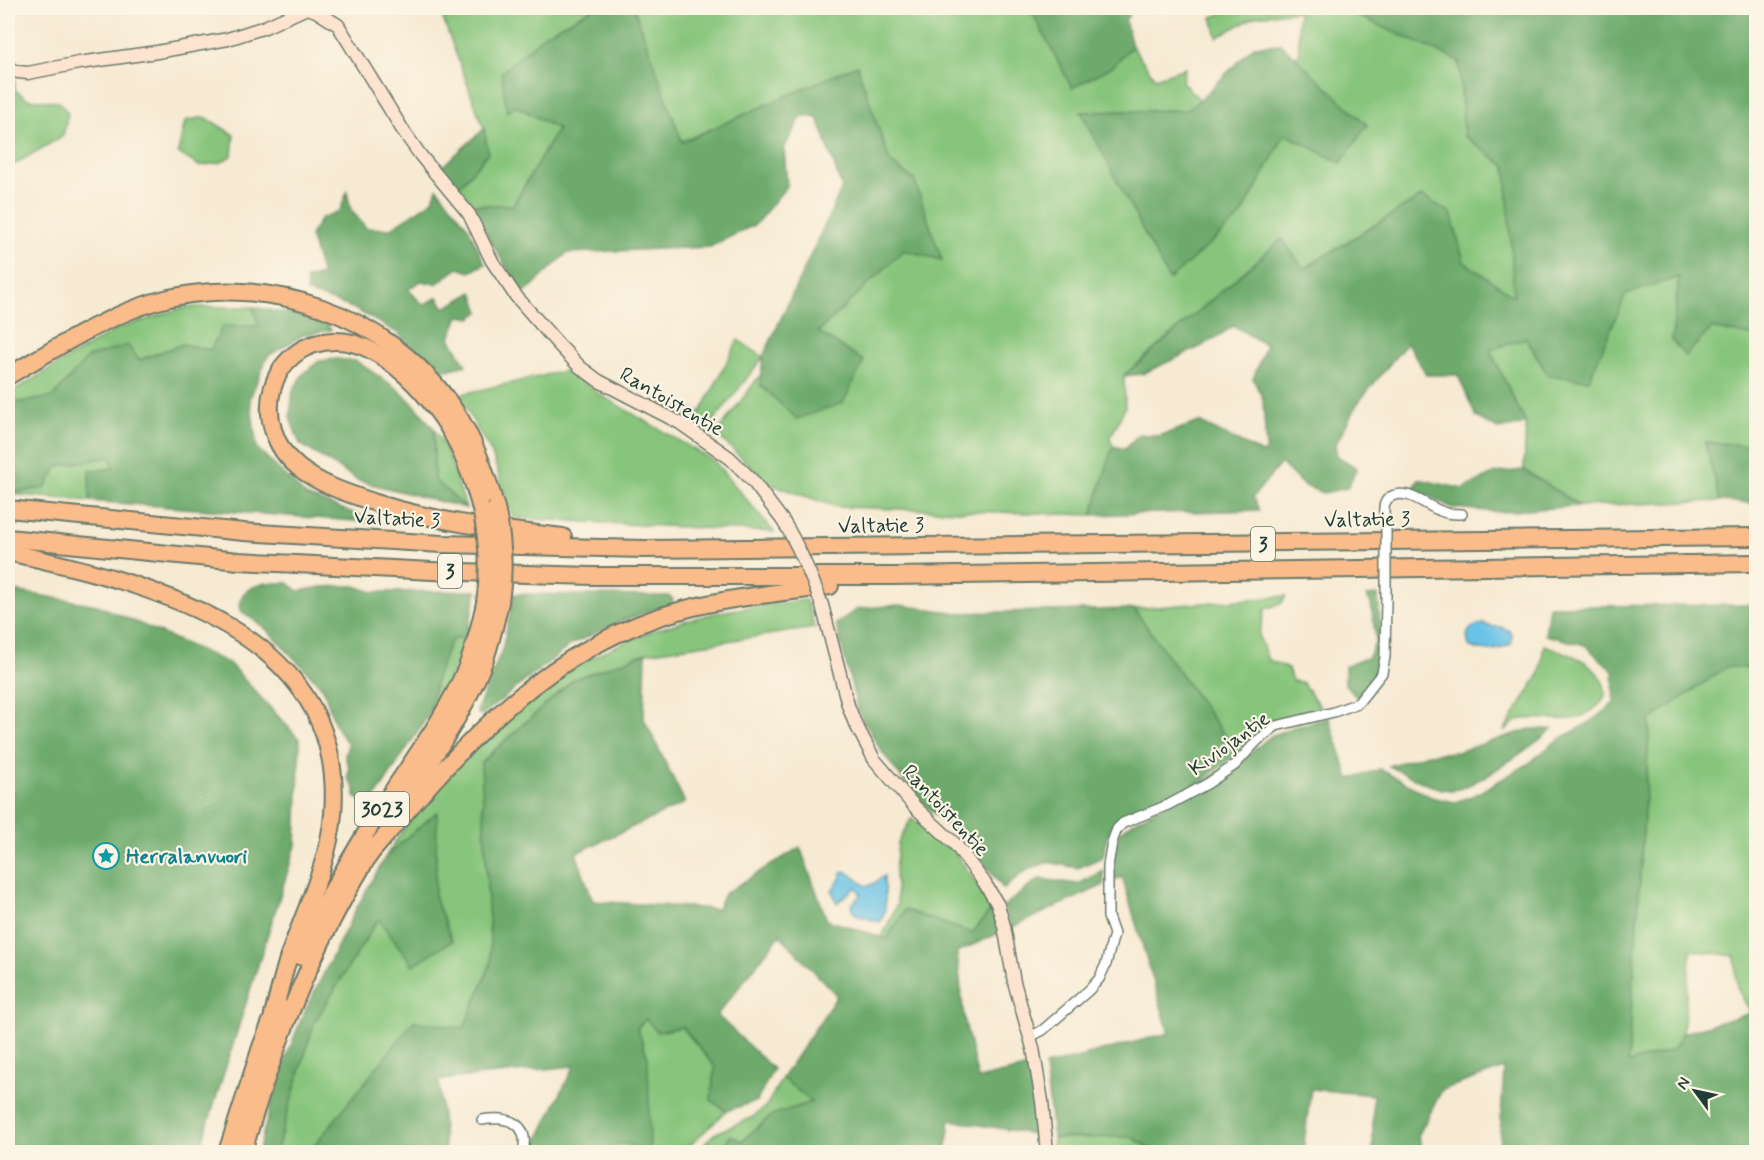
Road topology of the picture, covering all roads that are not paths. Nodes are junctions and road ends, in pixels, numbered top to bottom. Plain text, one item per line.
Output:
1 (307, 8) edge
2 (8, 68) edge
3 (8, 375) edge
4 (488, 506) junction
5 (8, 508) edge
6 (1462, 514) dead end
7 (1756, 537) edge
8 (8, 538) edge
9 (644, 549) junction
10 (8, 552) edge
11 (1756, 564) edge
12 (894, 576) junction
13 (492, 602) junction
14 (369, 855) junction
15 (273, 1014) junction
16 (1030, 1037) junction
17 (482, 1120) dead end
18 (227, 1152) edge
19 (243, 1152) edge
20 (523, 1152) edge
21 (1047, 1152) edge

1 - 2 street, Rantoistentie
1 - 16 street, Rantoistentie, bridge
3 - 4 highway
4 - 9 highway
4 - 13 highway, bridge
5 - 9 highway, Valtatie 3 / 3
6 - 16 street, Kiviojantie, bridge
7 - 9 highway, Valtatie 3 / 3
8 - 12 highway, 3
10 - 15 highway
11 - 12 highway, 3
12 - 14 highway
13 - 14 highway, 3023
13 - 15 highway, 3023
14 - 19 highway, 3023
15 - 18 highway, 3023
16 - 21 street, Rantoistentie
17 - 20 street

